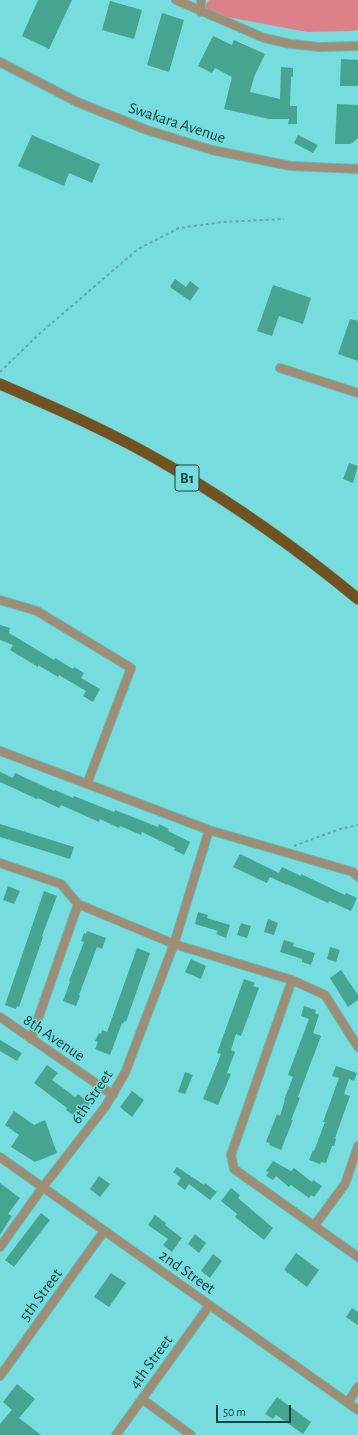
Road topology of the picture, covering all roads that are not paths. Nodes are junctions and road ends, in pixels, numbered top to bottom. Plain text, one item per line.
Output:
1 (176, 0) edge
2 (201, 0) edge
3 (202, 12) junction
4 (358, 46) edge
5 (0, 62) edge
6 (358, 169) edge
7 (280, 368) dead end
8 (0, 384) edge
9 (358, 393) edge
10 (358, 599) edge
11 (0, 600) edge
12 (0, 751) edge
13 (87, 784) junction
14 (209, 830) junction
15 (0, 863) edge
16 (358, 877) edge
17 (78, 904) junction
18 (174, 944) junction
19 (292, 980) junction
20 (0, 1017) edge
21 (31, 1039) junction
22 (358, 1047) edge
23 (113, 1095) junction
24 (358, 1146) edge
25 (0, 1158) edge
26 (42, 1188) junction
27 (314, 1226) junction
28 (104, 1231) junction
29 (0, 1247) edge
30 (358, 1257) edge
31 (209, 1306) junction
32 (0, 1376) edge
33 (358, 1387) edge
34 (142, 1399) junction
35 (348, 1402) junction
36 (358, 1410) edge
37 (116, 1435) edge
38 (191, 1435) edge

1 - 3 street
2 - 3 street
3 - 4 street
5 - 6 street, Swakara Avenue
7 - 9 street
8 - 10 highway, B1
11 - 13 street
12 - 13 street
13 - 14 street
14 - 16 street
14 - 18 street, 6th Street
15 - 17 street
17 - 18 street
17 - 21 street
18 - 19 street
18 - 23 street, 6th Street
19 - 22 street
19 - 27 street
20 - 21 street, 8th Avenue
21 - 23 street, 8th Avenue
23 - 26 street, 6th Street
24 - 27 street
25 - 26 street, 2nd Street
26 - 28 street, 2nd Street
26 - 29 street, 6th Street
27 - 30 street
28 - 31 street, 2nd Street
28 - 32 street, 5th Street
31 - 34 street, 4th Street
31 - 35 street, 2nd Street
33 - 35 street
34 - 37 street, 4th Street
34 - 38 street
35 - 36 street, 2nd Street

